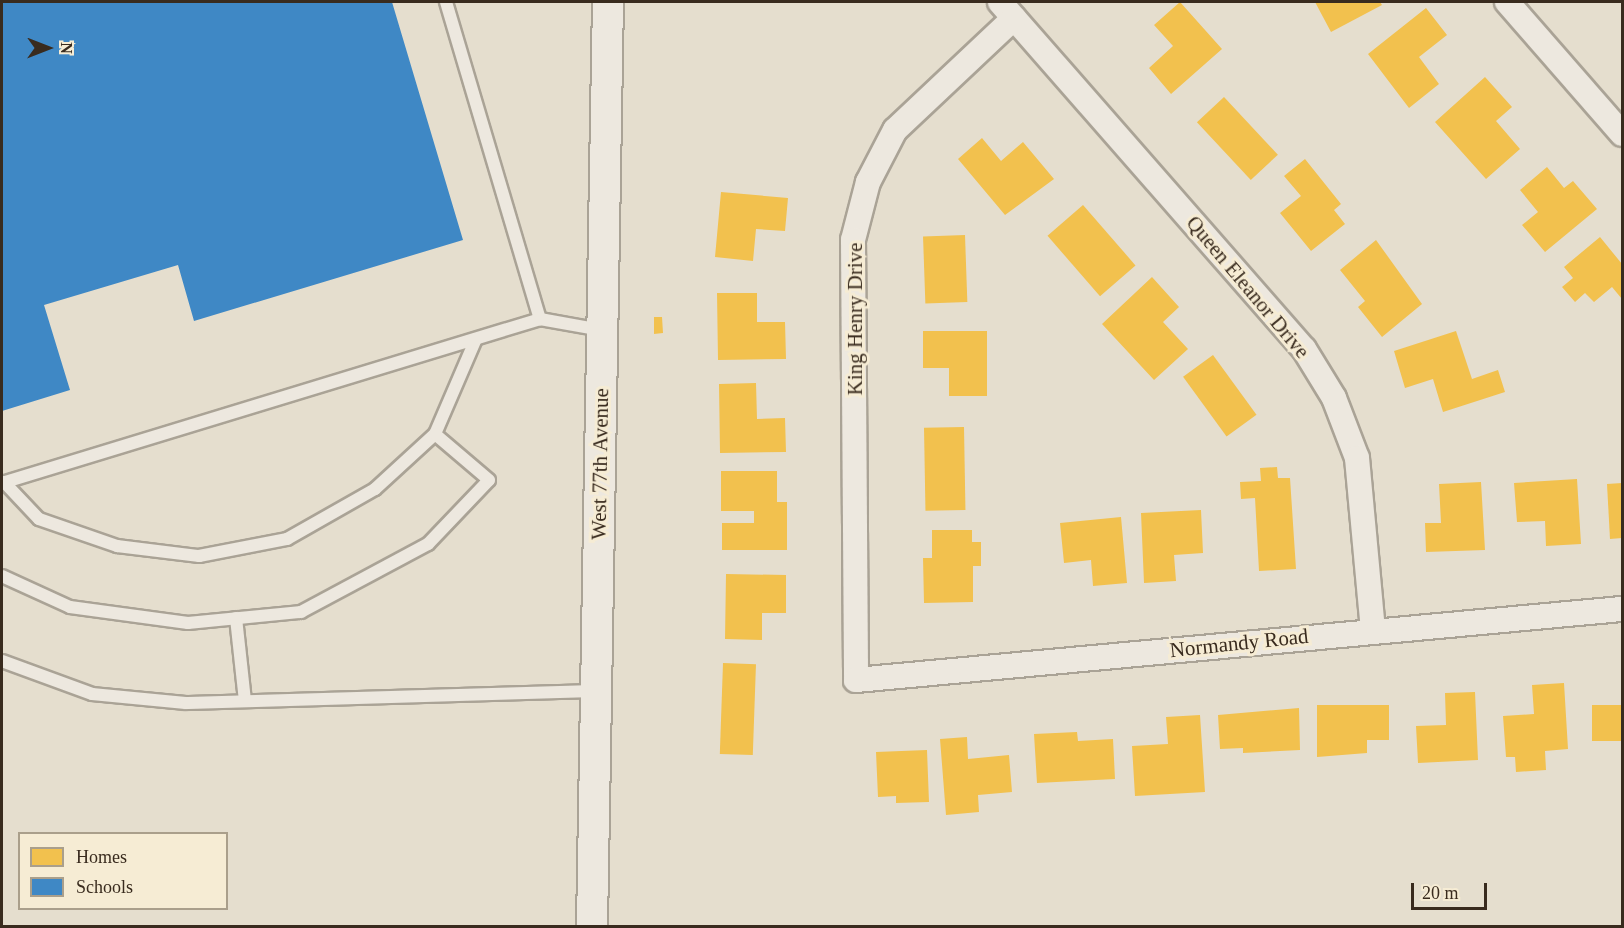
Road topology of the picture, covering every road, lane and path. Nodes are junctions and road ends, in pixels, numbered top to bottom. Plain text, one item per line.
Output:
1 (446, 2) edge
2 (608, 2) edge
3 (1507, 2) edge
4 (1007, 10) edge
5 (1623, 134) edge
6 (540, 319) junction
7 (602, 330) junction
8 (476, 339) junction
9 (435, 434) junction
10 (3, 482) edge
11 (2, 576) edge
12 (1623, 609) edge
13 (236, 618) junction
14 (1373, 630) junction
15 (2, 661) edge
16 (856, 680) joint
17 (596, 690) junction
18 (245, 701) junction
19 (592, 927) edge

1 - 6 lane
2 - 7 street, West 77th Avenue
3 - 5 street
4 - 14 street, Queen Eleanor Drive
4 - 16 street, King Henry Drive
6 - 7 lane
6 - 8 lane
7 - 17 street, West 77th Avenue
8 - 9 lane
8 - 10 lane
9 - 10 lane
9 - 13 lane
11 - 13 lane
12 - 14 street, Normandy Road
13 - 18 lane
14 - 16 street, Normandy Road
15 - 18 lane
17 - 18 lane
17 - 19 street, West 77th Avenue

